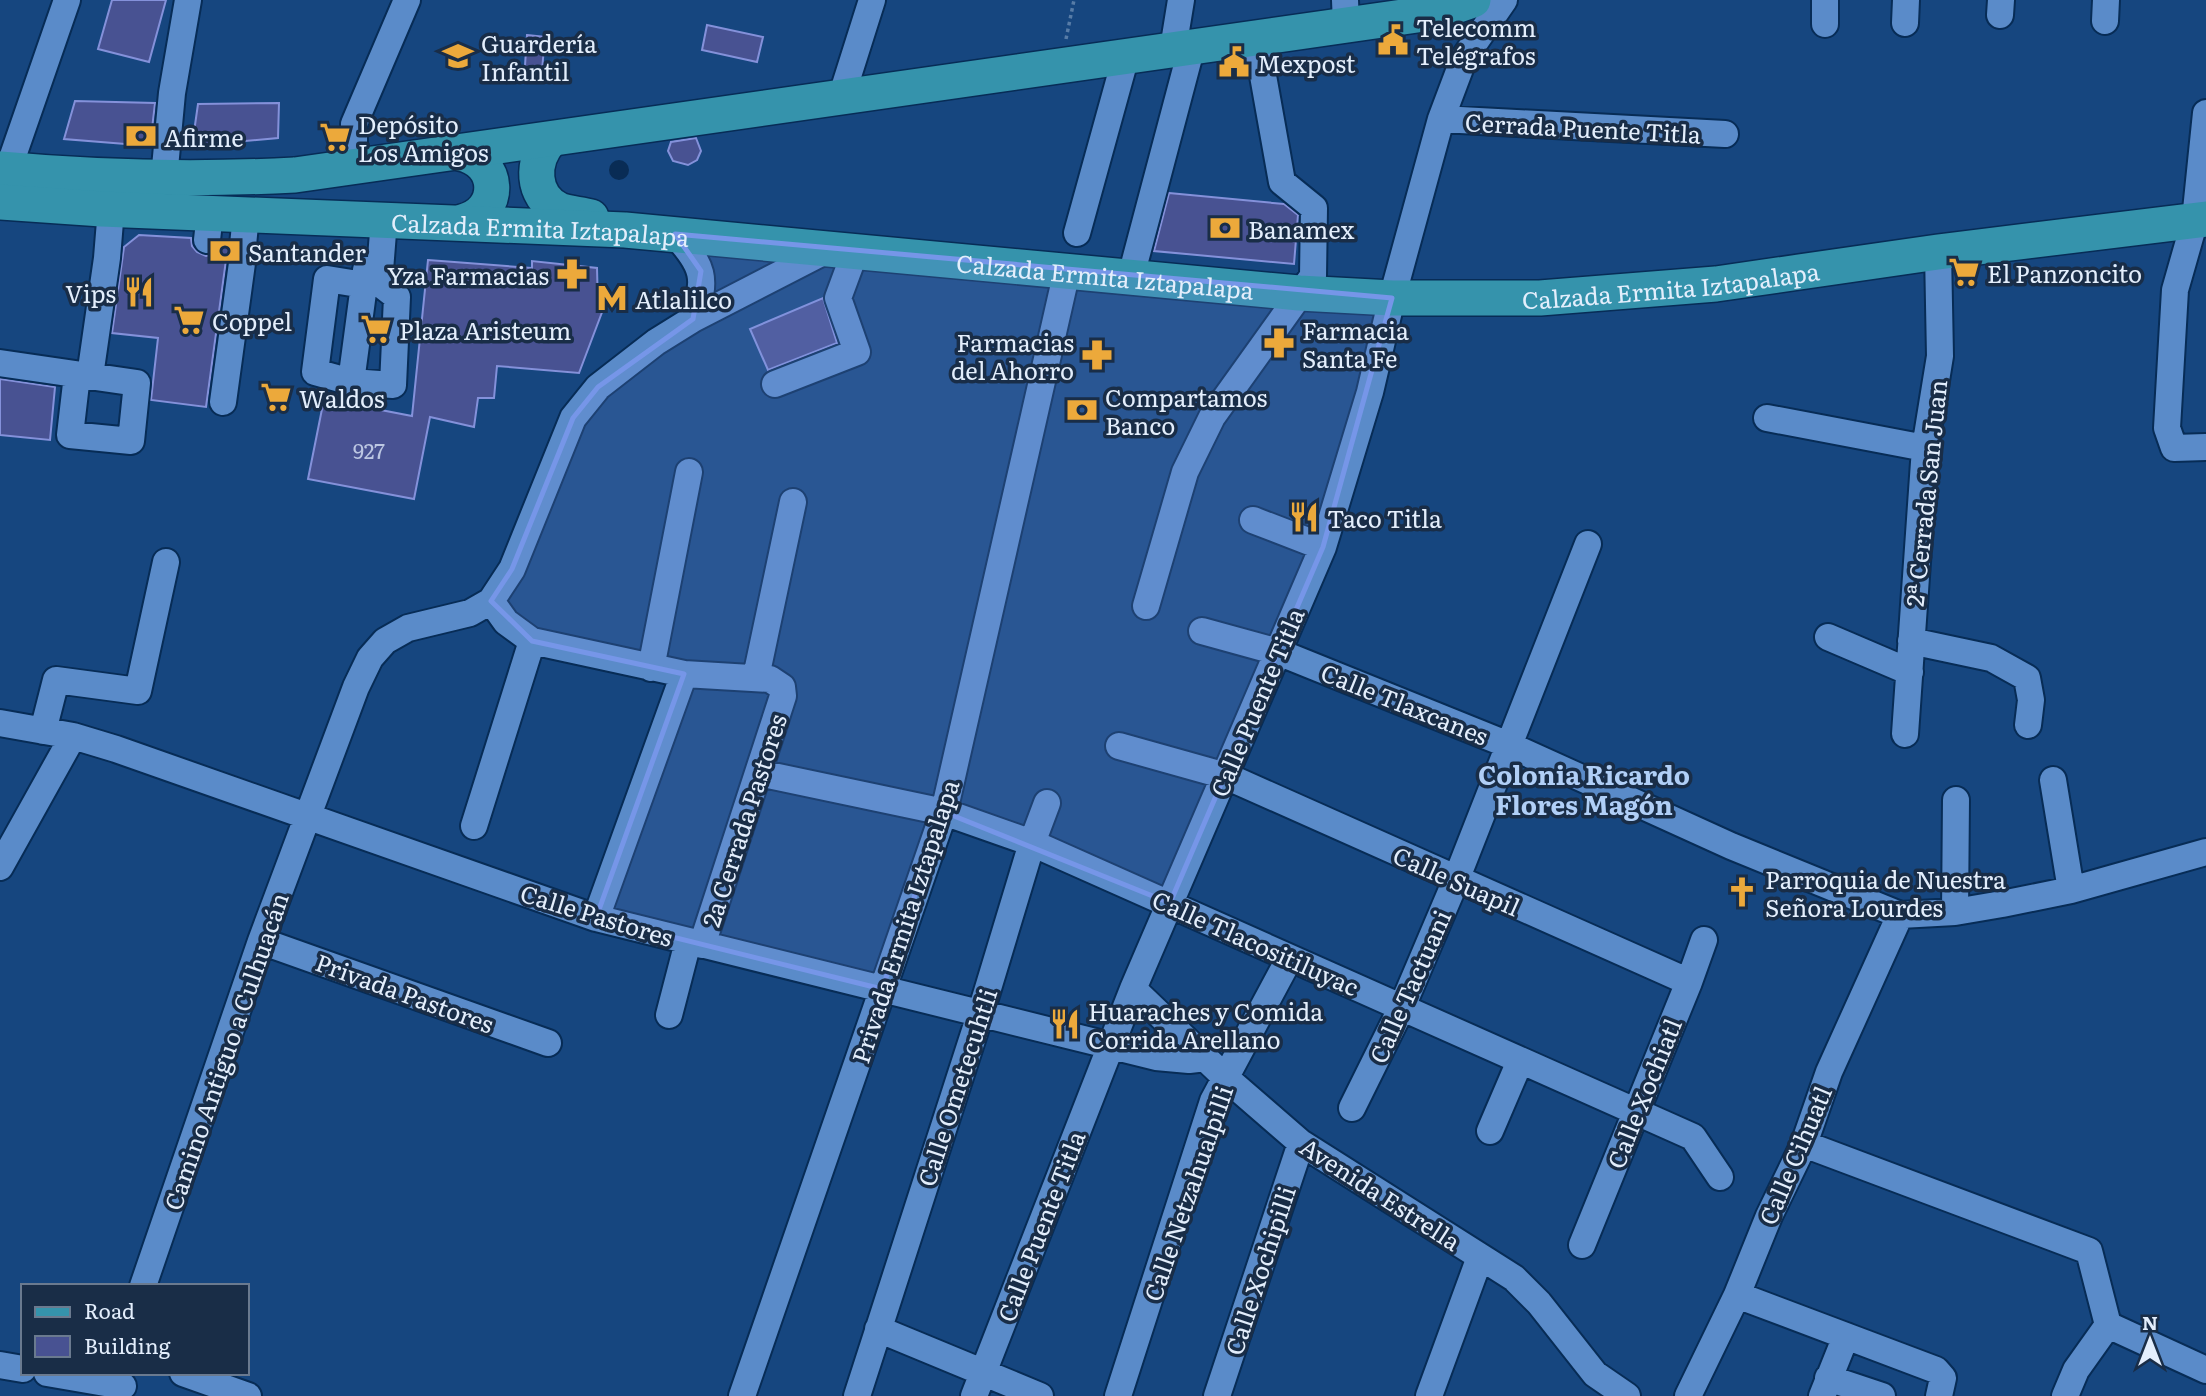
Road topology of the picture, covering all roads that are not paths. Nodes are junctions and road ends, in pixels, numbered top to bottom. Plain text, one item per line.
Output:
1 (67, 0) edge
2 (188, 0) edge
3 (407, 0) edge
4 (872, 0) edge
5 (1181, 0) edge
6 (1472, 0) edge
7 (1504, 0) edge
8 (1345, 13) edge
9 (1253, 38) junction
10 (1182, 48) junction
11 (1126, 56) junction
12 (841, 98) junction
13 (2206, 113) edge
14 (1441, 119) junction
15 (1725, 134) dead end
16 (550, 140) junction
17 (460, 153) junction
18 (354, 167) junction
19 (164, 178) junction
20 (3, 180) edge
21 (111, 209) junction
22 (378, 220) junction
23 (2200, 220) edge
24 (462, 222) junction
25 (625, 230) junction
26 (1077, 233) dead end
27 (675, 234) junction
28 (244, 241) junction
29 (842, 251) junction
30 (1938, 253) junction
31 (1067, 271) junction
32 (1131, 276) junction
33 (364, 285) junction
34 (1299, 293) junction
35 (1392, 298) junction
36 (693, 319) junction
37 (0, 363) edge
38 (351, 382) junction
39 (775, 384) dead end
40 (222, 402) dead end
41 (1767, 418) dead end
42 (2206, 447) edge
43 (1926, 448) junction
44 (689, 472) dead end
45 (793, 502) dead end
46 (1253, 520) dead end
47 (1588, 544) dead end
48 (1323, 547) junction
49 (166, 562) dead end
50 (491, 601) junction
51 (1146, 606) dead end
52 (1202, 631) dead end
53 (1828, 637) dead end
54 (532, 641) junction
55 (1911, 641) junction
56 (1278, 652) junction
57 (651, 667) junction
58 (1910, 672) junction
59 (684, 674) junction
60 (756, 677) junction
61 (0, 723) edge
62 (2028, 725) dead end
63 (43, 731) junction
64 (1905, 734) dead end
65 (73, 736) junction
66 (1511, 746) junction
67 (1119, 747) dead end
68 (759, 773) junction
69 (1226, 776) junction
70 (2053, 780) dead end
71 (1956, 800) dead end
72 (1047, 803) dead end
73 (944, 812) junction
74 (307, 816) junction
75 (474, 826) dead end
76 (1032, 843) junction
77 (2206, 852) edge
78 (0, 867) edge
79 (1456, 880) junction
80 (2071, 890) junction
81 (1170, 903) junction
82 (1955, 912) junction
83 (1900, 915) junction
84 (596, 918) junction
85 (1704, 940) dead end
86 (261, 941) junction
87 (695, 944) junction
88 (1289, 959) junction
89 (1689, 982) junction
90 (882, 989) junction
91 (1133, 989) junction
92 (1402, 1007) junction
93 (669, 1015) dead end
94 (980, 1015) junction
95 (548, 1043) dead end
96 (1110, 1045) junction
97 (1206, 1058) junction
98 (1520, 1061) junction
99 (1226, 1078) junction
100 (1352, 1108) dead end
101 (1637, 1111) junction
102 (1490, 1131) dead end
103 (1301, 1143) junction
104 (1804, 1144) junction
105 (1720, 1177) dead end
106 (1582, 1245) dead end
107 (1480, 1257) junction
108 (144, 1284) edge
109 (1737, 1295) junction
110 (2108, 1325) junction
111 (878, 1329) junction
112 (1846, 1336) junction
113 (0, 1365) edge
114 (21, 1369) edge
115 (2206, 1370) edge
116 (60, 1375) edge
117 (189, 1375) edge
118 (979, 1384) edge
119 (122, 1385) edge
120 (1590, 1385) edge
121 (1825, 1387) edge
122 (248, 1396) edge
123 (742, 1396) edge
124 (857, 1396) edge
125 (1040, 1396) edge
126 (1118, 1396) edge
127 (1217, 1396) edge
128 (1429, 1396) edge
129 (1627, 1396) edge
130 (1688, 1396) edge
131 (1882, 1396) edge
132 (1939, 1396) edge
133 (2065, 1396) edge

1 - 20 street
2 - 19 street
3 - 18 street
4 - 12 street
5 - 10 street
6 - 8 main road
7 - 14 street, Calle Puente Titla
8 - 9 main road
9 - 10 main road
9 - 34 street
10 - 11 main road
10 - 32 street
11 - 12 main road
11 - 26 street
12 - 16 main road
13 - 23 street
14 - 15 street, Cerrada Puente Titla
14 - 35 street, Calle Puente Titla
16 - 17 main road
16 - 25 main road
17 - 18 main road
17 - 24 main road
18 - 19 main road
19 - 20 main road
20 - 21 main road, Calzada Ermita Iztapalapa
21 - 28 main road, Calzada Ermita Iztapalapa
21 - 37 street
22 - 24 main road, Calzada Ermita Iztapalapa
22 - 28 main road, Calzada Ermita Iztapalapa
22 - 33 street
22 - 38 street
23 - 30 main road, Calzada Ermita Iztapalapa
23 - 42 street
24 - 25 main road, Calzada Ermita Iztapalapa
25 - 27 main road, Calzada Ermita Iztapalapa
27 - 29 main road, Calzada Ermita Iztapalapa
27 - 36 street
28 - 40 street
29 - 31 main road, Calzada Ermita Iztapalapa
29 - 36 street
29 - 39 street
30 - 35 main road, Calzada Ermita Iztapalapa
30 - 43 street, 2ª Cerrada San Juan
31 - 32 main road, Calzada Ermita Iztapalapa
31 - 73 street, Privada Ermita Iztapalapa
32 - 34 main road, Calzada Ermita Iztapalapa
33 - 38 street
33 - 38 street
34 - 35 main road, Calzada Ermita Iztapalapa
34 - 51 street
35 - 48 street, Calle Puente Titla
36 - 50 street
41 - 43 street
43 - 55 street, 2ª Cerrada San Juan
44 - 57 street
45 - 60 street
46 - 48 street
47 - 66 street, Calle Tactuani
48 - 56 street, Calle Puente Titla
49 - 63 street
50 - 54 street
50 - 74 street, Camino Antiguo a Culhuacán
52 - 56 street
53 - 58 street
54 - 57 street
54 - 75 street
55 - 58 street, 2ª Cerrada San Juan
55 - 62 street
56 - 66 street, Calle Tlaxcanes
56 - 69 street, Calle Puente Titla
57 - 59 street
58 - 64 street, 2ª Cerrada San Juan
59 - 60 street
59 - 84 street
60 - 68 street, 2a Cerrada Pastores
61 - 63 street, Calle Pastores
63 - 65 street, Calle Pastores
65 - 74 street, Calle Pastores
65 - 78 street
66 - 79 street, Calle Tactuani
66 - 83 street, Calle Tlaxcanes
67 - 69 street, Calle Suapil
68 - 73 street, Calle Tlacositiluyac
68 - 87 street, 2a Cerrada Pastores
69 - 79 street, Calle Suapil
69 - 81 street, Calle Puente Titla
70 - 80 street
71 - 82 street
72 - 76 street, Calle Ometecuhtli
73 - 76 street, Calle Tlacositiluyac
73 - 90 street, Privada Ermita Iztapalapa
74 - 84 street, Calle Pastores
74 - 86 street, Camino Antiguo a Culhuacán
76 - 81 street, Calle Tlacositiluyac
76 - 94 street, Calle Ometecuhtli
77 - 80 street, Calle Tlaxcanes
79 - 89 street, Calle Suapil
79 - 92 street, Calle Tactuani
80 - 82 street, Calle Tlaxcanes
81 - 88 street, Calle Tlacositiluyac
81 - 91 street, Calle Puente Titla
82 - 83 street, Calle Tlaxcanes
83 - 104 street, Calle Cihuatl
84 - 87 street, Calle Pastores
85 - 89 street, Calle Xochiatl
86 - 95 street, Privada Pastores
86 - 108 street, Camino Antiguo a Culhuacán
87 - 90 street, Calle Pastores
87 - 93 street, 2a Cerrada Pastores
88 - 92 street, Calle Tlacositiluyac
88 - 99 street, Calle Netzahualpilli
89 - 101 street, Calle Xochiatl
90 - 94 street, Calle Pastores
90 - 123 street, Privada Ermita Iztapalapa
91 - 96 street, Calle Puente Titla
91 - 97 street, Avenida Estrella
92 - 98 street, Calle Tlacositiluyac
92 - 100 street, Calle Tactuani
94 - 96 street, Calle Pastores
94 - 111 street, Calle Ometecuhtli
96 - 97 street, Calle Pastores
96 - 118 street, Calle Puente Titla
97 - 99 street, Avenida Estrella
98 - 101 street, Calle Tlacositiluyac
98 - 102 street
99 - 103 street, Avenida Estrella
99 - 126 street, Calle Netzahualpilli
101 - 105 street, Calle Tlacositiluyac
101 - 106 street, Calle Xochiatl
103 - 107 street, Avenida Estrella
103 - 127 street, Calle Xochipilli
104 - 109 street, Calle Cihuatl
104 - 110 street
107 - 120 street, Avenida Estrella
107 - 128 street
109 - 112 street
109 - 130 street, Calle Cihuatl
110 - 115 street
110 - 133 street
111 - 118 street
111 - 124 street, Calle Ometecuhtli
112 - 121 street
112 - 132 street
113 - 114 street
116 - 119 street
117 - 122 street
118 - 125 street
120 - 129 street, Avenida Estrella
121 - 131 street

